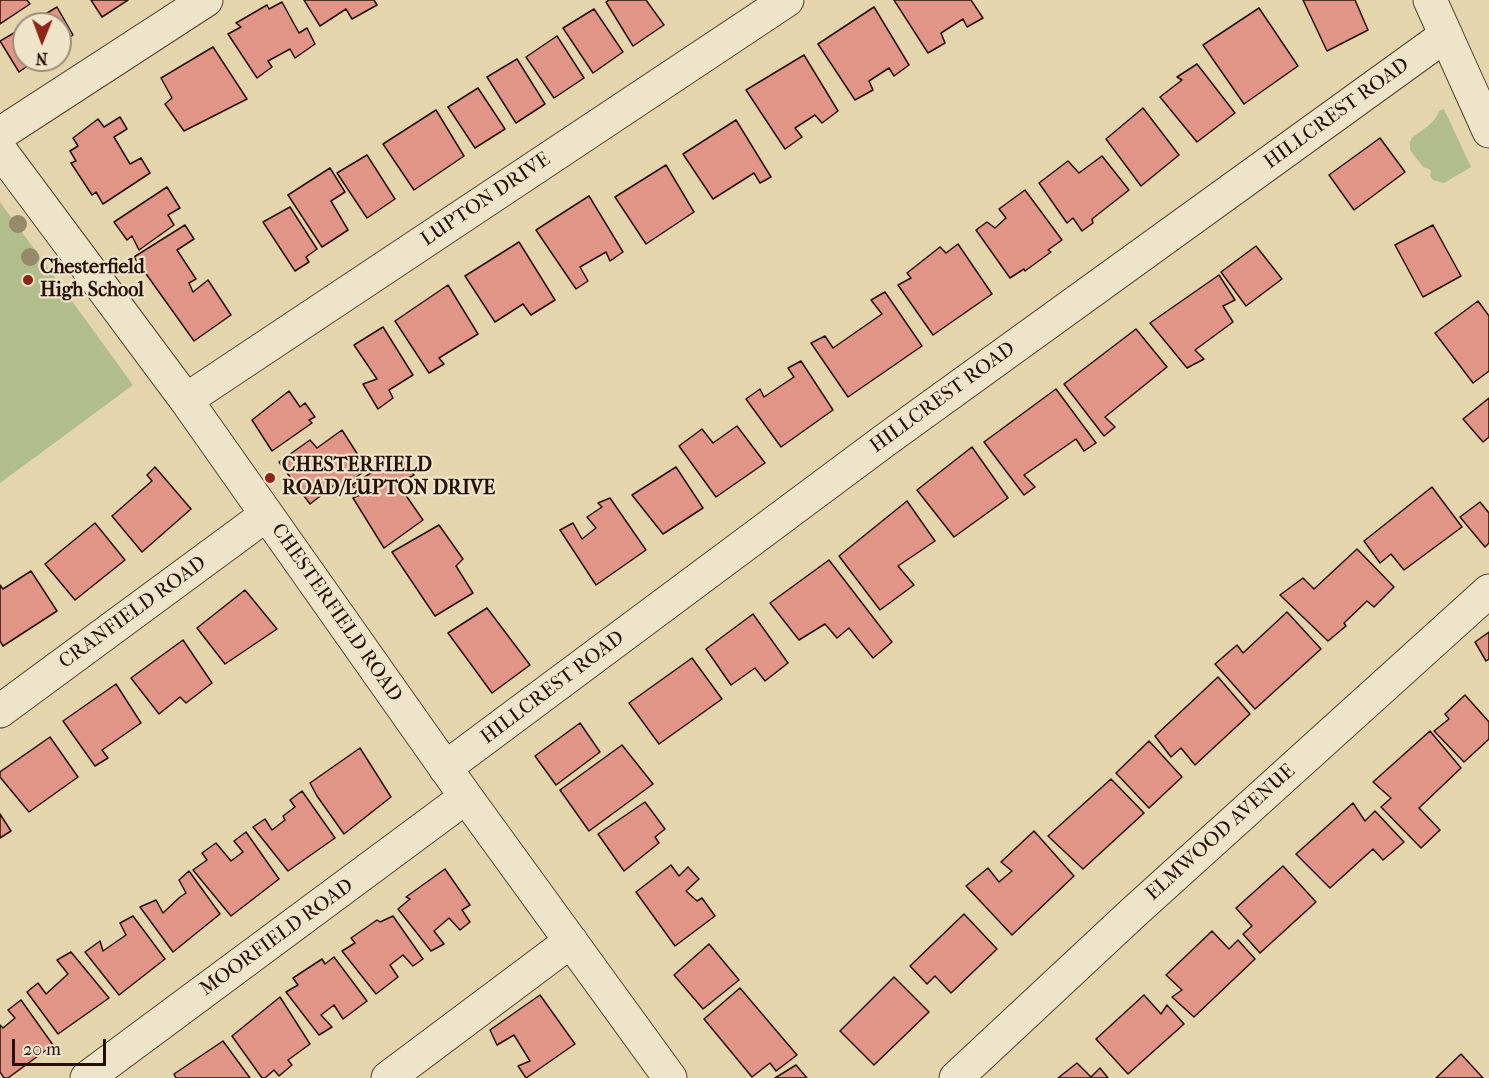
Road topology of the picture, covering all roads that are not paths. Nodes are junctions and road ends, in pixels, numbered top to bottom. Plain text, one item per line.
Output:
1 (206, 0) edge
2 (786, 0) edge
3 (1430, 0) edge
4 (1446, 35) junction
5 (1489, 130) edge
6 (0, 134) edge
7 (0, 150) edge
8 (186, 400) junction
9 (266, 515) junction
10 (1489, 591) edge
11 (0, 711) edge
12 (445, 768) junction
13 (466, 797) junction
14 (571, 941) junction
15 (87, 1078) edge
16 (388, 1078) edge
17 (670, 1078) edge
18 (956, 1078) edge

1 - 6 street
2 - 8 street, LUPTON DRIVE
3 - 4 street
4 - 5 street
4 - 12 street, HILLCREST ROAD
7 - 8 street, CHESTERFIELD ROAD
8 - 9 street, CHESTERFIELD ROAD
9 - 11 street, CRANFIELD ROAD
9 - 12 street, CHESTERFIELD ROAD
10 - 18 street, ELMWOOD AVENUE
12 - 13 street, CHESTERFIELD ROAD
13 - 14 street, CHESTERFIELD ROAD
13 - 15 street, MOORFIELD ROAD
14 - 16 street
14 - 17 street, CHESTERFIELD ROAD

